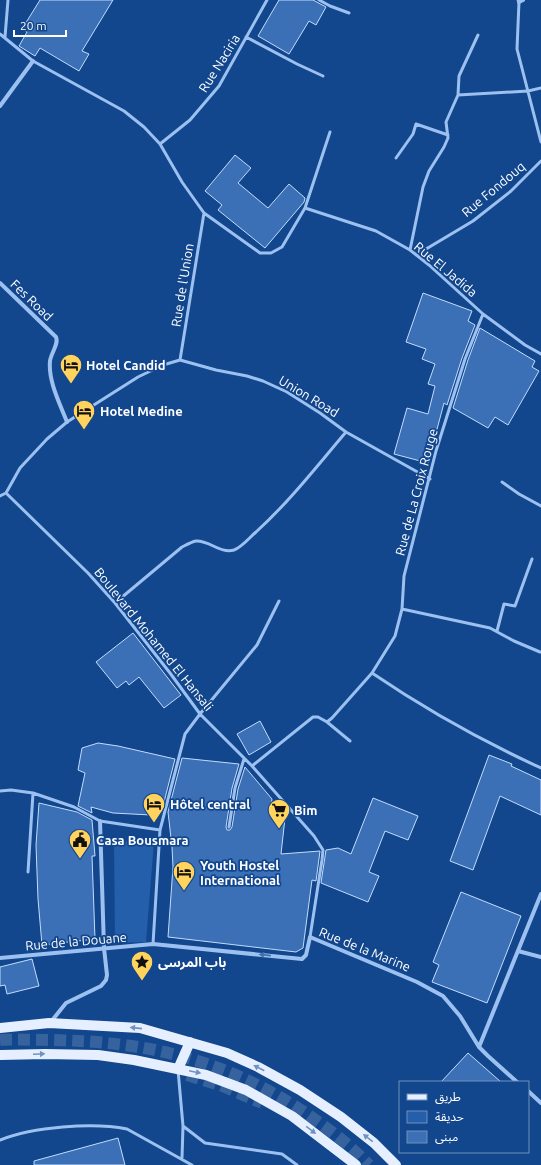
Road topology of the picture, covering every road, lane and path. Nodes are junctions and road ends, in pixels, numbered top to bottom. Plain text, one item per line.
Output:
1 (8, 0) edge
2 (267, 0) edge
3 (319, 0) edge
4 (520, 1) edge
5 (349, 13) dead end
6 (0, 34) edge
7 (478, 35) dead end
8 (5, 37) junction
9 (246, 37) junction
10 (33, 60) junction
11 (323, 76) dead end
12 (541, 88) edge
13 (528, 91) junction
14 (458, 95) junction
15 (0, 106) edge
16 (330, 132) dead end
17 (448, 135) junction
18 (541, 142) edge
19 (160, 144) junction
20 (396, 158) dead end
21 (541, 160) edge
22 (305, 208) junction
23 (204, 213) junction
24 (410, 250) junction
25 (416, 255) junction
26 (0, 282) edge
27 (483, 314) junction
28 (541, 354) edge
29 (180, 360) junction
30 (66, 422) junction
31 (346, 432) junction
32 (430, 479) junction
33 (502, 482) dead end
34 (6, 493) junction
35 (0, 496) edge
36 (541, 506) edge
37 (532, 559) dead end
38 (279, 601) dead end
39 (115, 603) junction
40 (402, 609) junction
41 (497, 631) junction
42 (540, 652) edge
43 (372, 673) junction
44 (200, 714) junction
45 (327, 722) junction
46 (350, 741) dead end
47 (244, 758) junction
48 (252, 766) junction
49 (541, 768) edge
50 (0, 791) edge
51 (33, 793) junction
52 (100, 821) junction
53 (229, 827) dead end
54 (160, 830) junction
55 (28, 872) dead end
56 (541, 894) edge
57 (310, 937) junction
58 (153, 944) junction
59 (104, 948) junction
60 (518, 951) junction
61 (541, 957) edge
62 (0, 958) edge
63 (50, 1023) junction
64 (0, 1028) edge
65 (190, 1042) junction
66 (479, 1047) junction
67 (0, 1055) edge
68 (178, 1069) junction
69 (516, 1081) edge
70 (529, 1092) edge
71 (541, 1103) edge
72 (183, 1126) junction
73 (0, 1140) edge
74 (182, 1158) junction
75 (192, 1165) edge
76 (297, 1165) edge
77 (356, 1165) edge
78 (396, 1165) edge

1 - 8 lane
2 - 9 lane, Rue Naciria
3 - 5 lane
4 - 13 lane
6 - 8 lane
7 - 14 lane
8 - 10 lane
9 - 11 lane
9 - 19 lane, Rue Naciria
10 - 15 street
10 - 19 lane
12 - 13 lane
13 - 14 lane
13 - 18 lane
14 - 17 lane
16 - 22 lane
17 - 20 lane
17 - 24 lane
19 - 23 lane
21 - 25 lane, Rue Fondouq
22 - 23 lane
22 - 24 lane, Rue El Jadida
23 - 29 lane, Rue de l'Union
24 - 25 lane, Rue El Jadida
25 - 27 lane, Rue El Jadida
26 - 30 street, Fes Road
27 - 28 lane, Rue El Jadida
27 - 32 lane, Rue de La Croix Rouge
29 - 30 lane
29 - 31 lane, Union Road
30 - 34 lane
31 - 32 lane, Union Road
31 - 39 lane
32 - 40 lane, Rue de La Croix Rouge
33 - 36 lane
34 - 35 lane
34 - 39 lane, Boulevard Mohamed El Hansali
37 - 41 lane
38 - 44 lane
39 - 44 lane, Boulevard Mohamed El Hansali
40 - 41 lane
40 - 43 lane, Rue de La Croix Rouge
41 - 42 lane
43 - 45 lane
43 - 49 lane
44 - 47 lane, Boulevard Mohamed El Hansali
44 - 54 lane
45 - 46 lane
45 - 48 lane
47 - 48 lane, Boulevard Mohamed El Hansali
47 - 53 lane
48 - 57 lane, Boulevard Mohamed El Hansali
50 - 51 lane
51 - 52 lane
51 - 55 lane
52 - 54 lane
52 - 59 street
54 - 58 lane
56 - 60 street
57 -> 58 street, Rue de la Marine
57 - 66 street, Rue de la Marine
58 - 59 street, Rue de la Douane
59 - 62 street, Rue de la Douane
59 - 63 street
60 - 61 street
60 - 66 street
63 - 64 main road
65 -> 63 main road
65 - 68 main road
78 -> 65 main road
66 - 69 street, Rue de la Marine
67 -> 68 main road
68 - 72 lane
68 -> 77 main road
70 - 71 street
72 - 74 lane
72 - 76 lane
73 - 74 lane
74 - 75 lane

